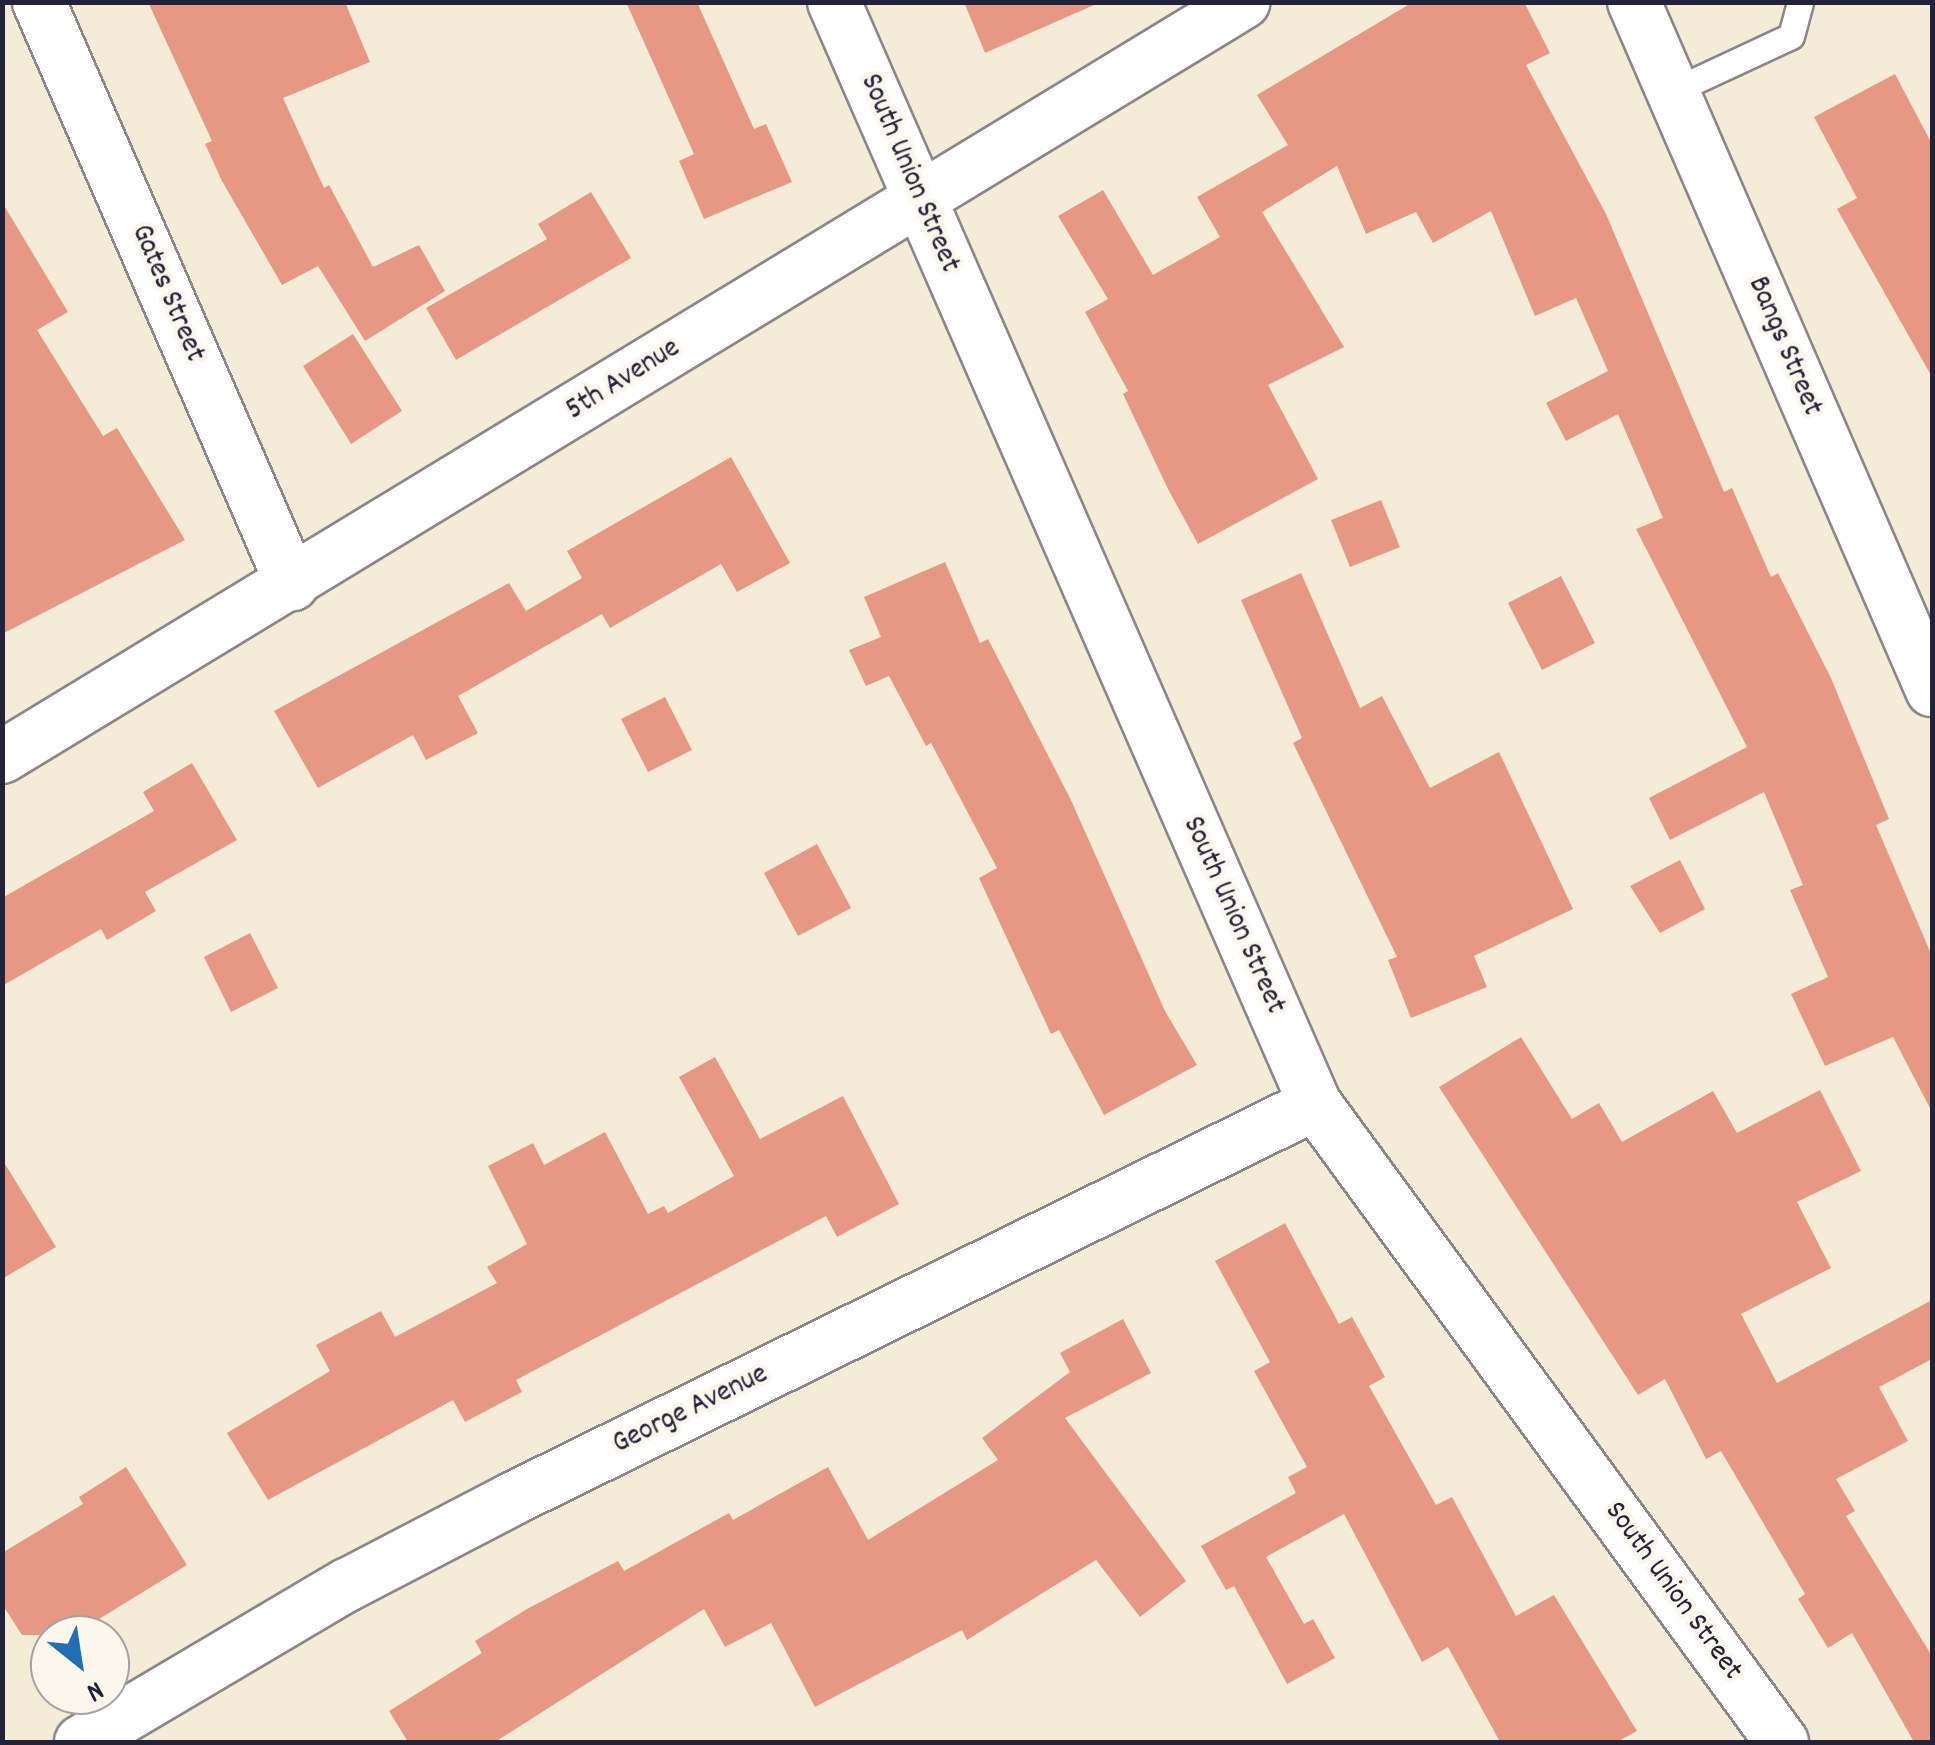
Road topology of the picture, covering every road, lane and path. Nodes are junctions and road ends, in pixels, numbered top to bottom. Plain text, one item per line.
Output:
1 (39, 2) edge
2 (834, 2) edge
3 (1244, 2) edge
4 (1634, 2) edge
5 (1800, 2) edge
6 (1672, 91) junction
7 (919, 200) junction
8 (292, 584) junction
9 (1932, 690) edge
10 (2, 757) edge
11 (1314, 1104) junction
12 (81, 1742) edge
13 (1782, 1742) edge

1 - 8 street, Gates Street
2 - 7 street, South Union Street
3 - 7 street, 5th Avenue
4 - 6 street, Bangs Street
5 - 6 lane
6 - 9 street, Bangs Street
7 - 8 street, 5th Avenue
7 - 11 street, South Union Street
8 - 10 street, 5th Avenue
11 - 12 street, George Avenue
11 - 13 street, South Union Street

